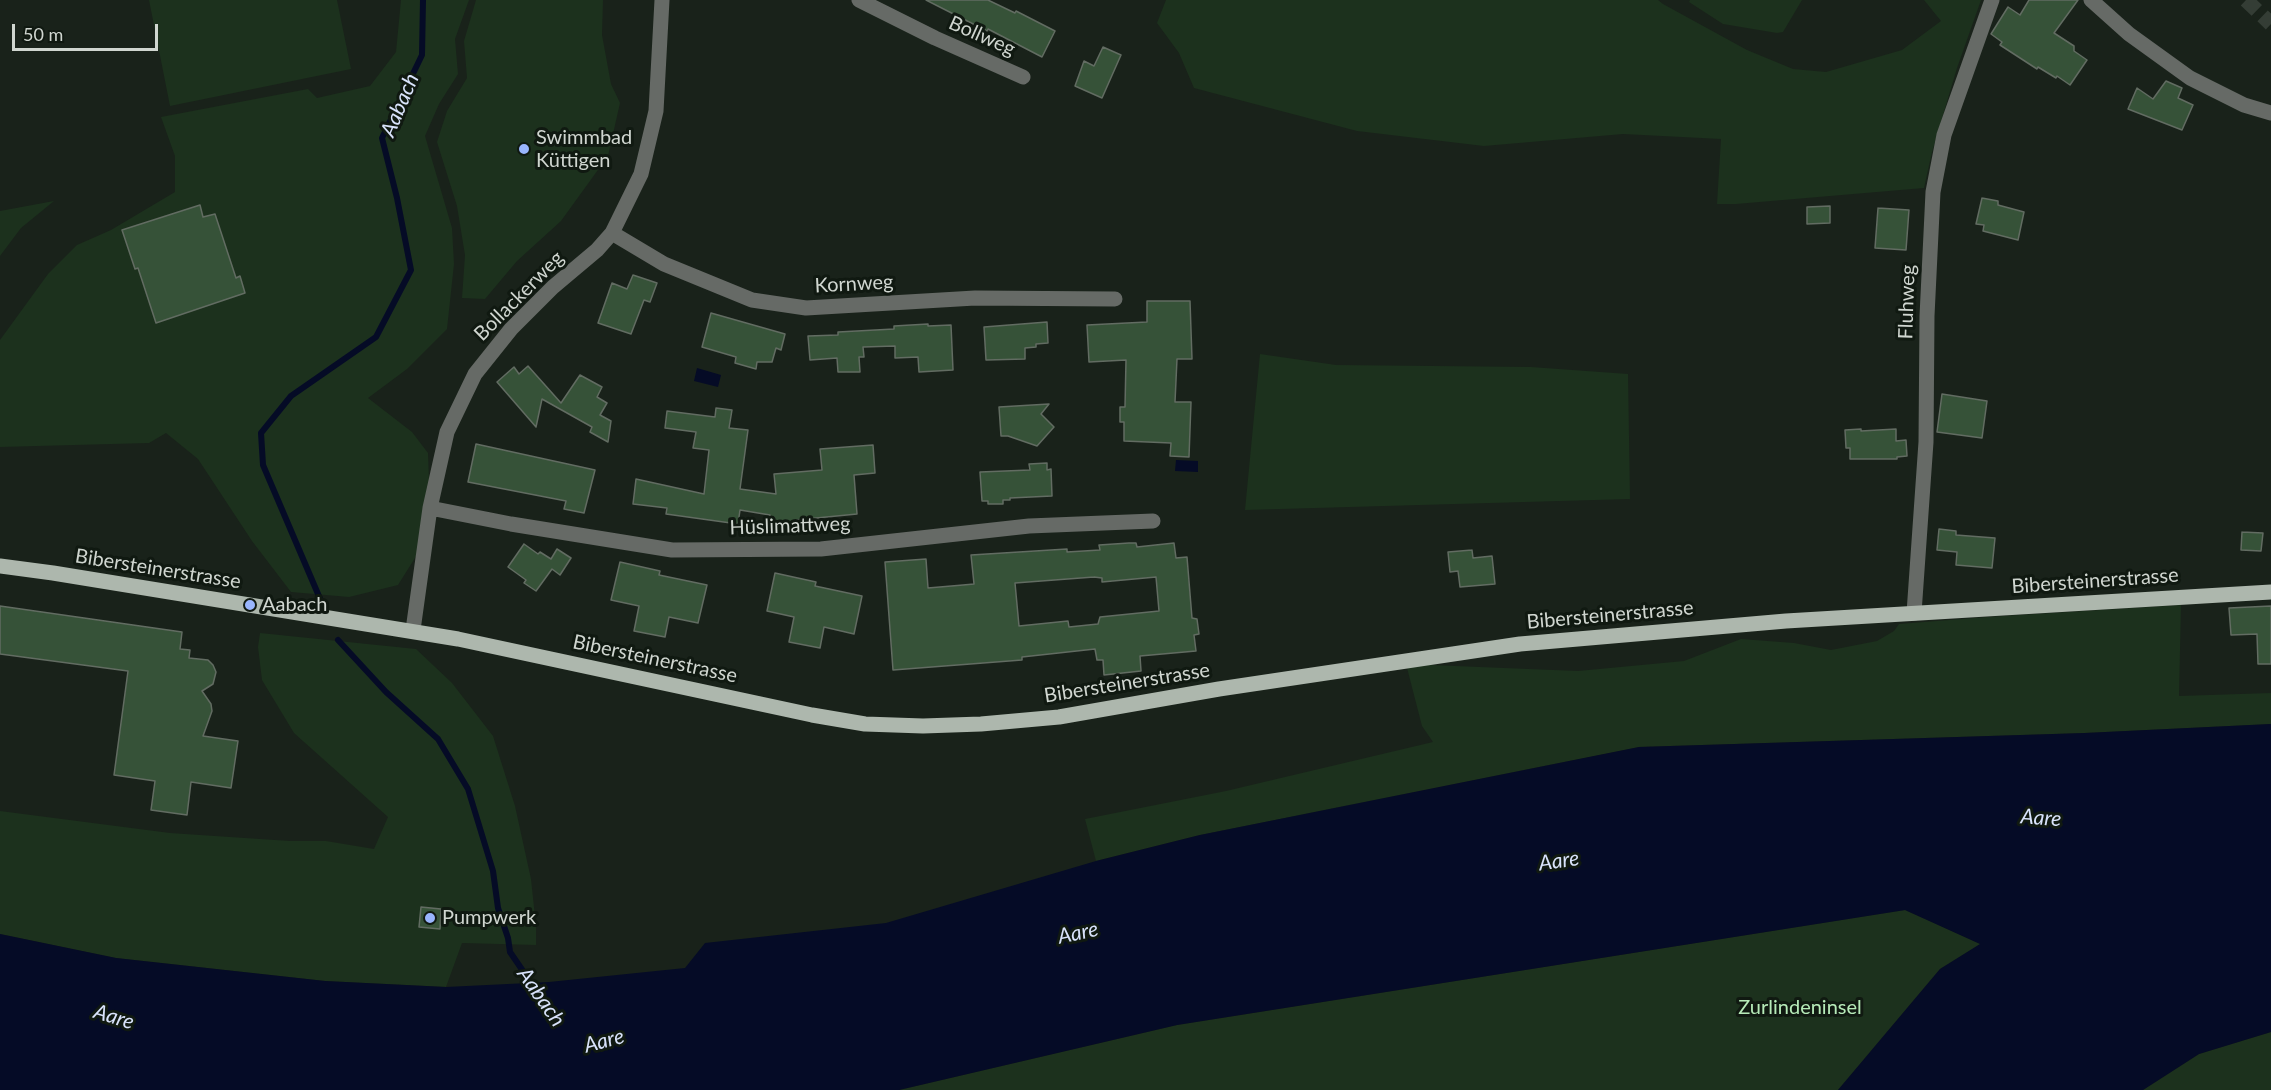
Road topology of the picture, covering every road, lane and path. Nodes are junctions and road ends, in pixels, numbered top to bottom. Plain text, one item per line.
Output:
1 (662, 0) edge
2 (859, 0) edge
3 (1992, 0) edge
4 (2091, 0) edge
5 (1023, 77) dead end
6 (2271, 114) edge
7 (612, 233) junction
8 (1115, 299) dead end
9 (430, 508) junction
10 (1154, 521) dead end
11 (0, 566) edge
12 (2271, 591) edge
13 (1914, 613) junction
14 (413, 630) junction

1 - 7 street, Bollackerweg
2 - 5 street, Bollweg
3 - 13 street, Fluhweg
4 - 6 street
7 - 8 street, Kornweg
7 - 9 street, Bollackerweg
9 - 10 street, Hüslimattweg
9 - 14 street, Bollackerweg
11 - 14 main road, Bibersteinerstrasse
12 - 13 main road, Bibersteinerstrasse
13 - 14 main road, Bibersteinerstrasse

